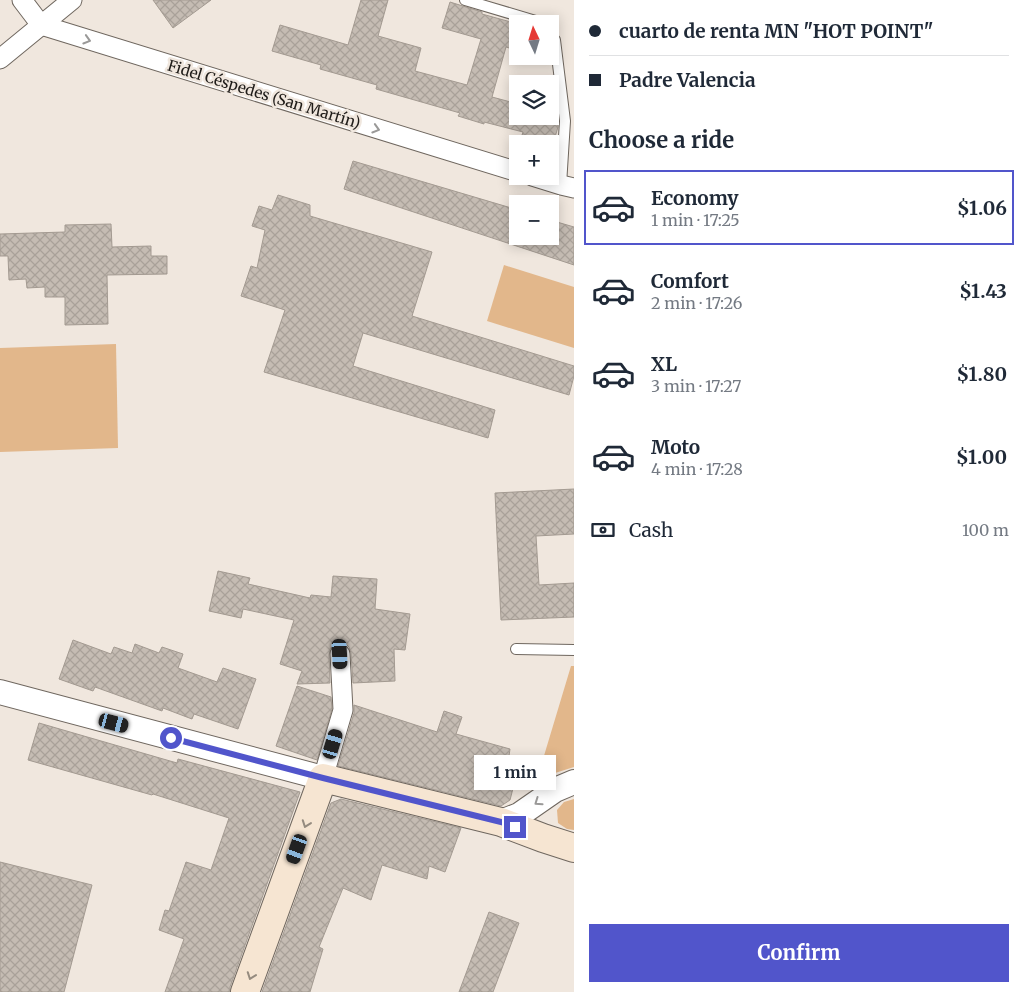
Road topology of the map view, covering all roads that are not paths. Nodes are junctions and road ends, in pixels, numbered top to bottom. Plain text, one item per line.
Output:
1 (22, 0) edge
2 (72, 0) edge
3 (465, 0) edge
4 (515, 15) edge
5 (40, 25) junction
6 (0, 59) edge
7 (558, 65) edge
8 (509, 169) edge
9 (567, 186) edge
10 (516, 649) dead end
11 (574, 650) edge
12 (340, 654) dead end
13 (0, 692) edge
14 (323, 778) junction
15 (574, 782) edge
16 (501, 822) junction
17 (574, 834) edge
18 (543, 838) junction
19 (574, 848) edge
20 (245, 992) edge

1 - 5 street
2 - 5 street
3 - 4 lane
5 - 6 street
5 -> 8 street, Fidel Céspedes (San Martín)
7 - 9 lane
10 - 11 lane
12 - 14 street
13 - 14 street
14 - 16 main road
14 -> 20 main road
15 -> 16 street
16 - 18 main road
17 - 18 street
18 - 19 main road

